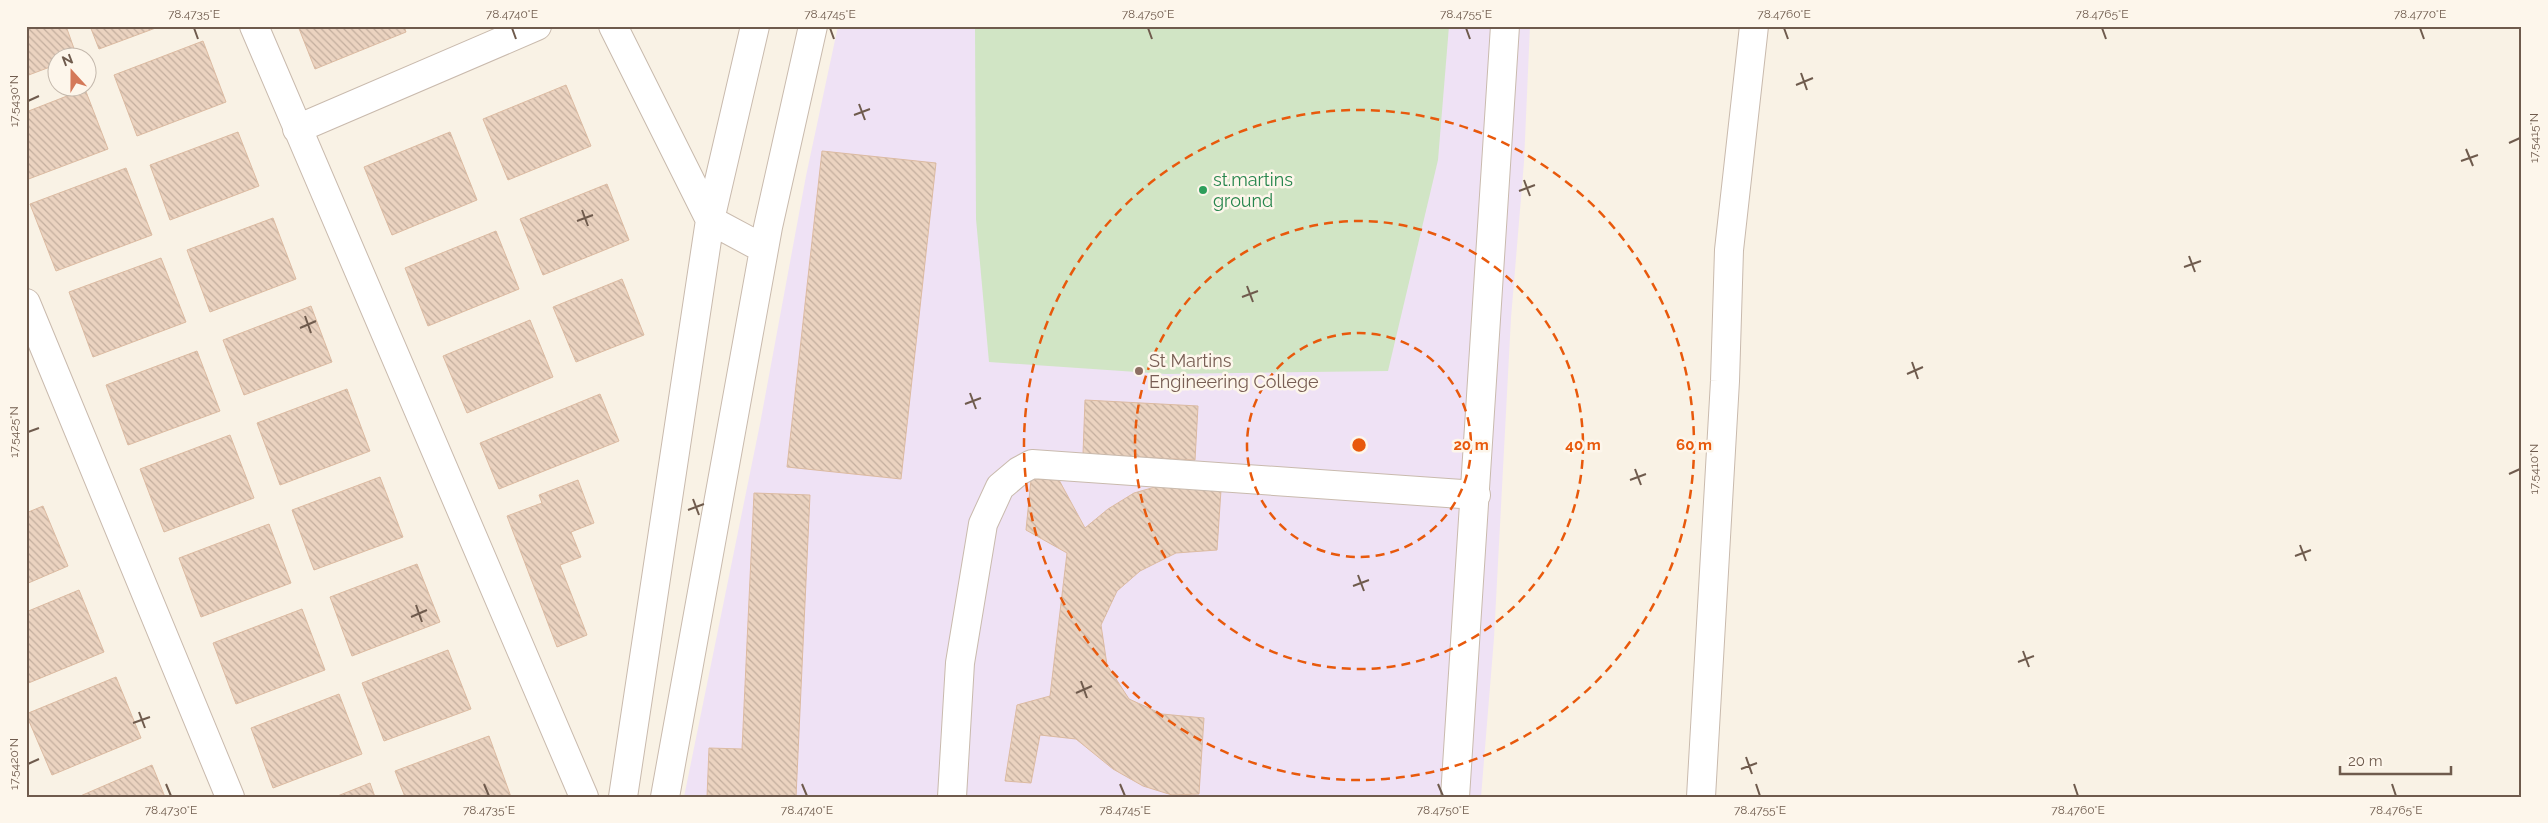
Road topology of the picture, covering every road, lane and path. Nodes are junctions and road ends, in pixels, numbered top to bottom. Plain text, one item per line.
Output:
1 (254, 26) edge
2 (536, 26) edge
3 (613, 26) edge
4 (755, 26) edge
5 (813, 26) edge
6 (1504, 26) edge
7 (1754, 26) edge
8 (297, 129) junction
9 (710, 220) junction
10 (764, 250) junction
11 (26, 303) edge
12 (1476, 495) junction
13 (230, 797) edge
14 (584, 797) edge
15 (623, 797) edge
16 (665, 797) edge
17 (952, 797) edge
18 (1456, 797) edge
19 (1701, 797) edge

1 - 8 street
2 - 8 street
3 - 9 street
4 - 9 street
5 - 10 street
6 - 12 street
7 - 19 street
8 - 14 street
9 - 10 street
9 - 15 street
10 - 16 street
11 - 13 street
12 - 17 street
12 - 18 street

